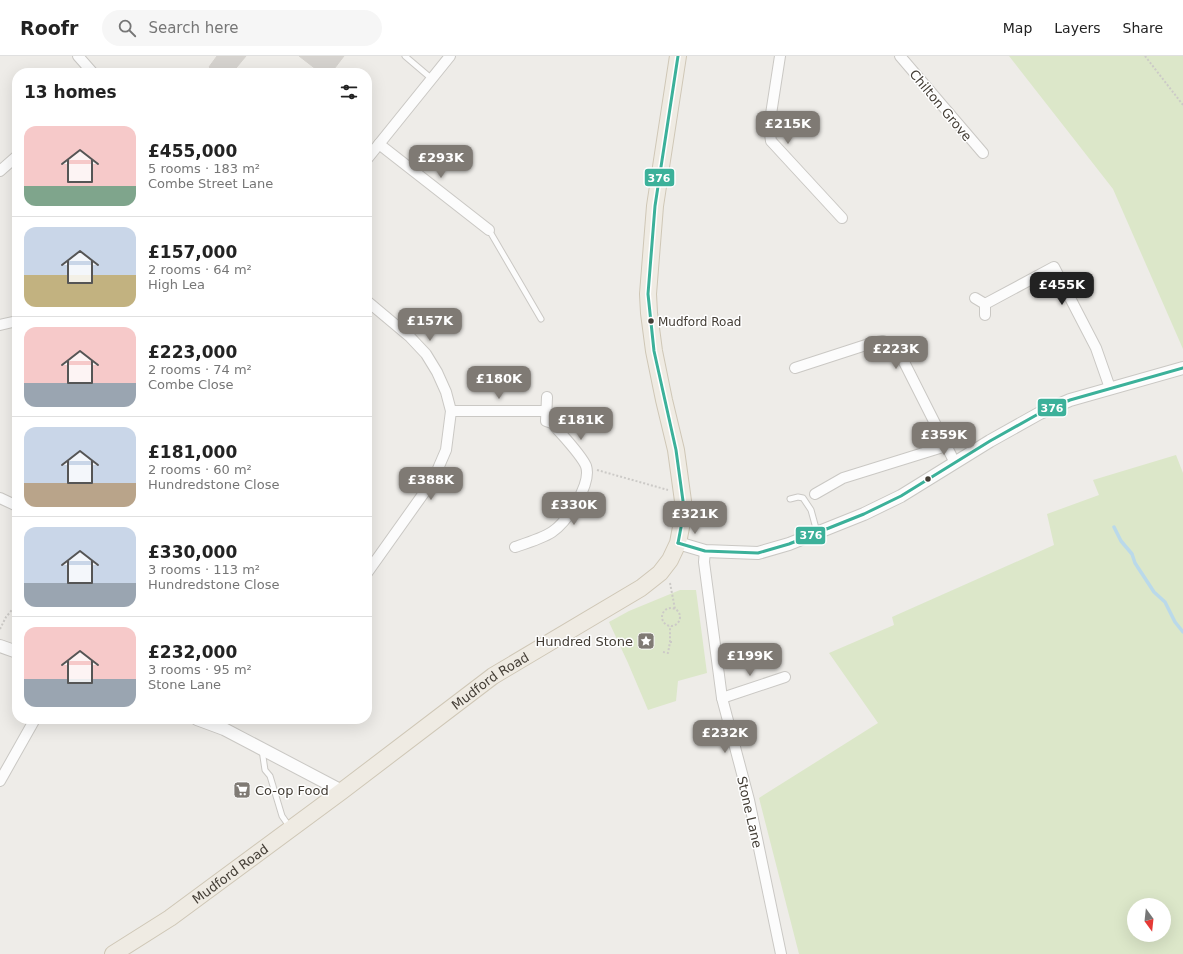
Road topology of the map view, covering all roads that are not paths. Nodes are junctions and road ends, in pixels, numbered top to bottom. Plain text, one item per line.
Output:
1 (78, 56) edge
2 (405, 56) edge
3 (450, 56) edge
4 (678, 56) edge
5 (780, 56) edge
6 (900, 56) edge
7 (88, 68) edge
8 (432, 79) junction
9 (379, 144) junction
10 (372, 153) edge
11 (983, 153) dead end
12 (12, 160) edge
13 (0, 171) edge
14 (842, 218) dead end
15 (489, 230) joint
16 (975, 298) dead end
17 (986, 304) junction
18 (372, 306) edge
19 (985, 315) dead end
20 (541, 319) dead end
21 (12, 322) edge
22 (0, 325) edge
23 (795, 368) dead end
24 (1183, 368) edge
25 (1110, 388) junction
26 (547, 397) dead end
27 (451, 411) junction
28 (546, 411) junction
29 (946, 446) junction
30 (955, 463) junction
31 (815, 494) dead end
32 (0, 498) edge
33 (790, 499) dead end
34 (12, 504) edge
35 (817, 532) junction
36 (678, 543) junction
37 (515, 548) dead end
38 (705, 551) junction
39 (372, 566) edge
40 (0, 646) edge
41 (12, 650) edge
42 (785, 677) dead end
43 (722, 698) junction
44 (32, 724) edge
45 (210, 724) edge
46 (262, 749) junction
47 (0, 781) edge
48 (342, 791) junction
49 (291, 829) junction
50 (114, 954) edge
51 (781, 954) edge

1 - 7 street
2 - 8 lane
3 - 8 street
4 - 36 main road, Mudford Road
5 - 14 street
6 - 11 street, Chilton Grove
8 - 9 street
9 - 10 street
9 - 15 street
12 - 13 street
15 - 20 lane
16 - 17 street
17 - 19 street
17 - 25 street
18 - 27 street
21 - 22 street
23 - 29 street
24 - 25 street
25 - 30 street
26 - 28 street
27 - 28 street
27 - 39 street
28 - 37 street
29 - 30 street
29 - 31 street
30 - 35 street
32 - 34 street
33 - 35 lane
35 - 38 street
36 - 38 street
36 - 48 main road, Mudford Road
38 - 43 street, Stone Lane
40 - 41 street
42 - 43 street
43 - 51 street, Stone Lane
44 - 47 street
45 - 46 street
46 - 48 street
46 - 49 lane
48 - 49 main road, Mudford Road
49 - 50 main road, Mudford Road

